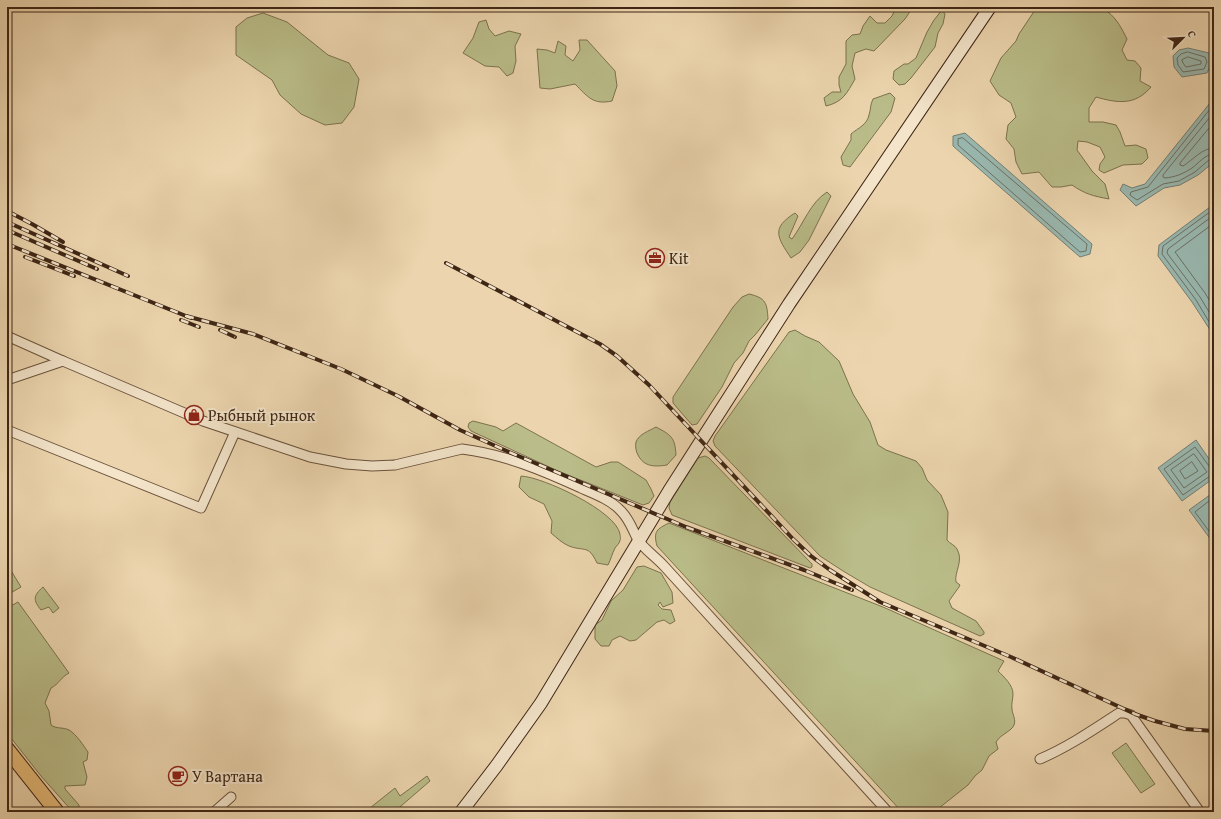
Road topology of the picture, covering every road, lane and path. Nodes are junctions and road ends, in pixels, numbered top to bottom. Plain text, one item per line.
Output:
1 (990, 7) edge
2 (7, 336) edge
3 (63, 361) junction
4 (7, 380) edge
5 (7, 430) edge
6 (235, 432) junction
7 (639, 541) junction
8 (7, 749) edge
9 (1040, 759) dead end
10 (231, 797) dead end
11 (57, 812) edge
12 (214, 812) edge
13 (461, 812) edge
14 (888, 812) edge
15 (1200, 812) edge

1 - 7 street
2 - 3 street
3 - 4 street
3 - 6 street
5 - 6 street
6 - 7 street
7 - 13 street
7 - 14 street
8 - 11 main road
9 - 15 street
10 - 12 street

